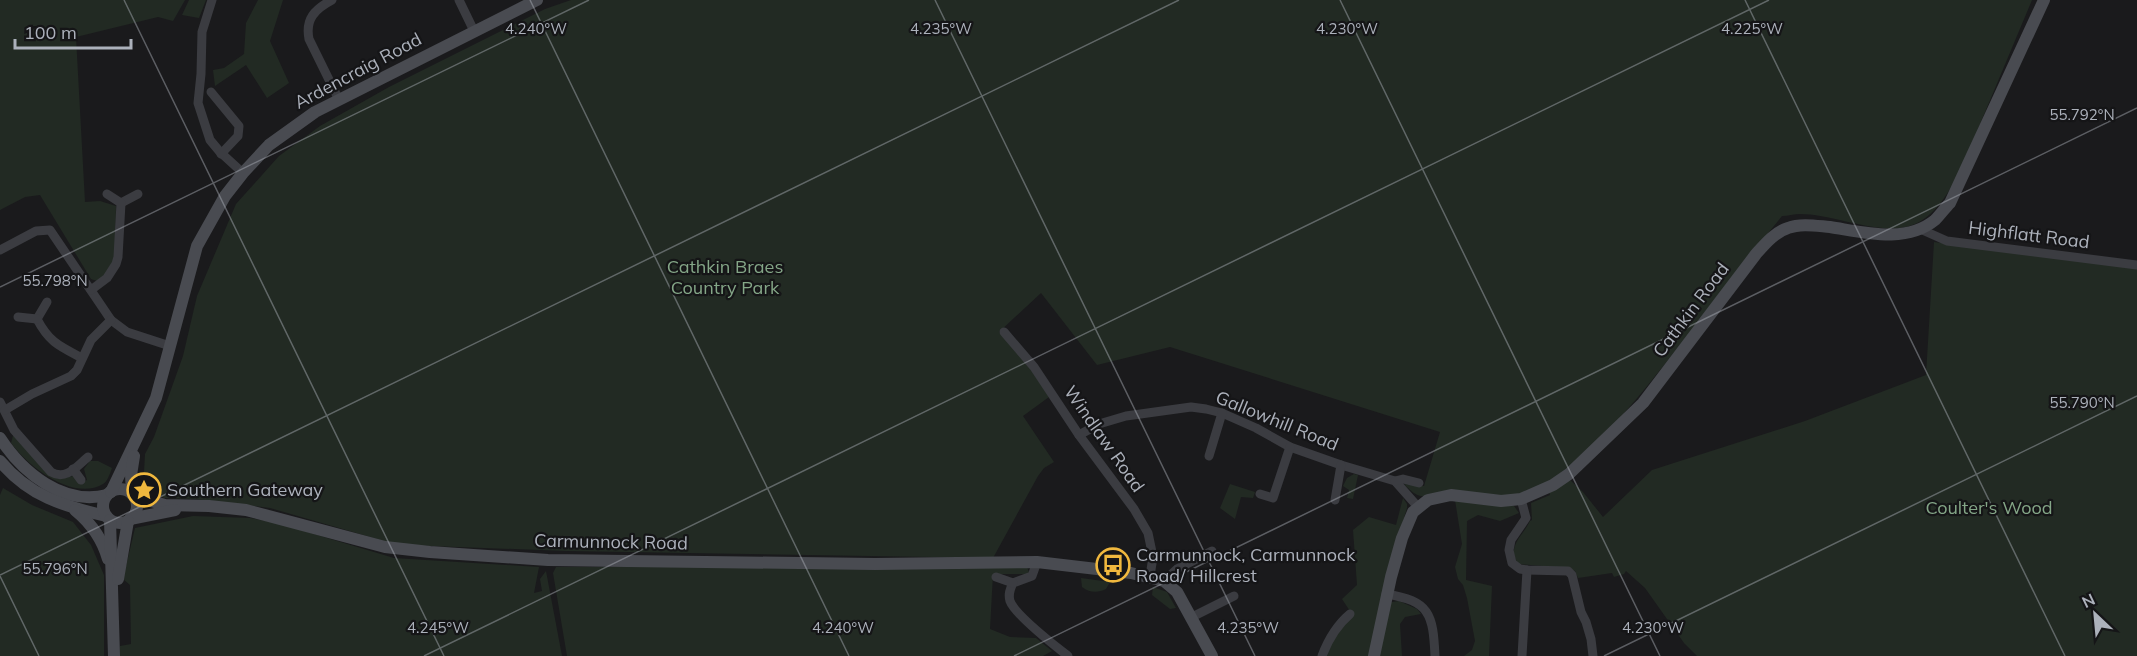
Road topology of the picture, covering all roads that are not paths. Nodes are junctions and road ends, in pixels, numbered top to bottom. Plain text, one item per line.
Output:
1 (212, 0) edge
2 (332, 0) edge
3 (459, 0) edge
4 (537, 0) edge
5 (2044, 0) edge
6 (474, 31) junction
7 (212, 92) dead end
8 (339, 99) junction
9 (221, 154) junction
10 (243, 172) junction
11 (107, 194) dead end
12 (138, 194) dead end
13 (122, 203) junction
14 (1920, 229) junction
15 (0, 250) edge
16 (2137, 265) edge
17 (91, 290) junction
18 (47, 302) dead end
19 (18, 317) dead end
20 (37, 319) junction
21 (111, 320) junction
22 (1004, 332) dead end
23 (170, 346) junction
24 (82, 358) junction
25 (2, 406) edge
26 (1222, 413) junction
27 (1078, 435) junction
28 (0, 438) edge
29 (137, 440) junction
30 (1290, 447) junction
31 (1209, 456) dead end
32 (88, 457) dead end
33 (0, 461) edge
34 (1341, 465) junction
35 (73, 469) junction
36 (81, 480) dead end
37 (1395, 481) junction
38 (1419, 483) dead end
39 (109, 493) junction
40 (1260, 494) dead end
41 (133, 495) junction
42 (1521, 499) junction
43 (1335, 500) dead end
44 (191, 506) junction
45 (1418, 507) junction
46 (72, 508) junction
47 (108, 518) junction
48 (129, 520) junction
49 (1212, 551) dead end
50 (1037, 562) junction
51 (1527, 570) junction
52 (113, 574) junction
53 (1150, 576) junction
54 (996, 577) dead end
55 (1164, 580) junction
56 (1013, 583) junction
57 (1386, 594) junction
58 (1234, 596) dead end
59 (114, 605) junction
60 (1350, 614) dead end
61 (1192, 617) junction
62 (114, 656) edge
63 (1068, 656) edge
64 (1212, 656) edge
65 (1322, 656) edge
66 (1374, 656) edge
67 (1435, 656) edge
68 (1522, 656) edge
69 (1593, 656) edge

1 - 9 street
2 - 8 street
3 - 6 street
4 - 6 street, Ardencraig Road
5 - 14 street, Cathkin Road
6 - 8 street, Ardencraig Road
7 - 9 street
8 - 10 street, Ardencraig Road
9 - 10 street
10 - 23 street, Ardencraig Road
11 - 13 street
12 - 13 street
13 - 17 street
14 - 16 street, Highflatt Road
14 - 42 street, Cathkin Road
15 - 17 street
17 - 21 street
18 - 20 street
19 - 20 street
20 - 24 street
21 - 23 street
21 - 24 street
22 - 27 street, Windlaw Road
23 - 29 street, Ardencraig Road
24 - 25 street
25 - 35 street
26 - 27 street, Gallowhill Road
26 - 30 street, Gallowhill Road
26 - 31 street
27 - 53 street, Windlaw Road
28 - 39 street
29 - 39 street, Ardencraig Road
29 - 41 street, Ardencraig Road
30 - 34 street, Gallowhill Road
30 - 40 street
32 - 35 street
33 - 46 street
34 - 37 street, Gallowhill Road
34 - 43 street
35 - 36 street
37 - 38 street, Gallowhill Road
37 - 45 street
39 - 41 street
39 - 47 street
41 - 44 street, Carmunnock Road
41 - 48 street
42 - 45 street, Cathkin Road
42 - 51 street
44 - 48 street, Carmunnock Road
44 - 50 street, Carmunnock Road
45 - 57 street
46 - 47 street
46 - 52 street
47 - 48 street
47 - 52 street
48 - 59 street
49 - 55 street
50 - 53 street, Carmunnock Road
50 - 56 street
51 - 68 street
51 - 69 street
52 - 59 street
53 - 55 street, Carmunnock Road
54 - 56 street
55 - 61 street
56 - 63 street
57 - 66 street
57 - 67 street
58 - 61 street
59 - 62 street
60 - 65 street
61 - 64 street

